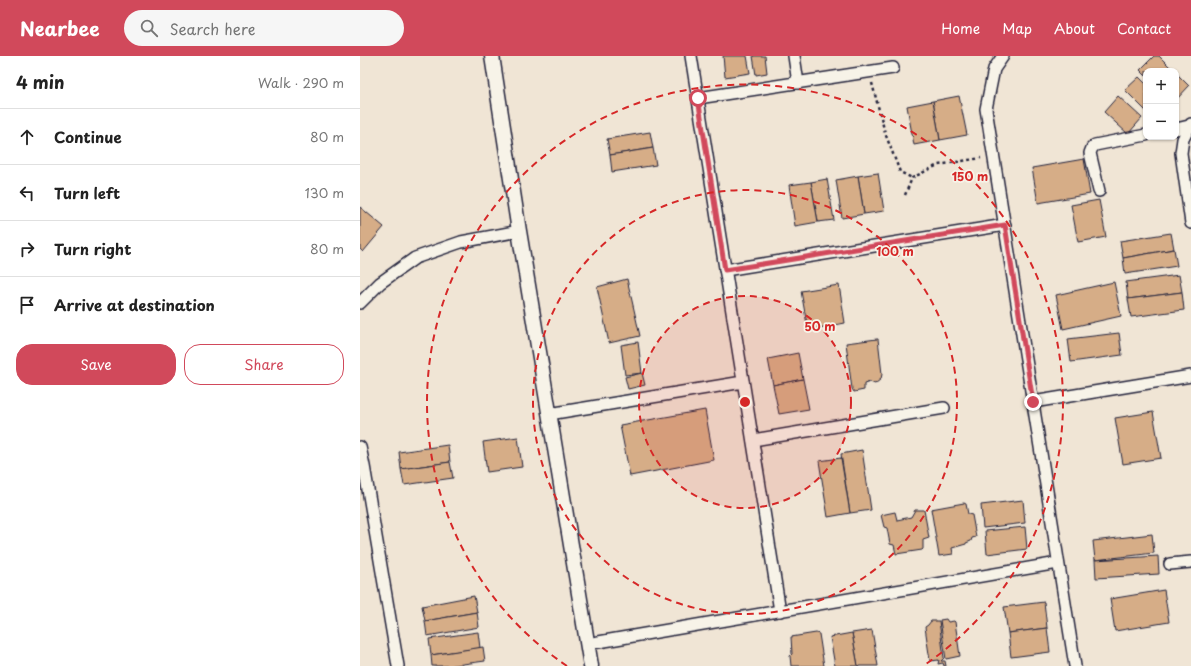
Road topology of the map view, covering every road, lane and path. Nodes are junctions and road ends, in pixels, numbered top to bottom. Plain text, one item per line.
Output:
1 (492, 56) edge
2 (691, 56) edge
3 (794, 56) edge
4 (1003, 56) edge
5 (892, 68) dead end
6 (869, 72) junction
7 (798, 83) junction
8 (698, 98) junction
9 (1190, 125) edge
10 (1179, 128) edge
11 (1143, 136) edge
12 (994, 156) junction
13 (912, 178) junction
14 (1099, 191) dead end
15 (905, 195) dead end
16 (1191, 222) edge
17 (1005, 225) junction
18 (519, 231) junction
19 (725, 270) junction
20 (360, 303) edge
21 (1191, 376) edge
22 (743, 382) junction
23 (1033, 402) junction
24 (944, 408) dead end
25 (549, 414) junction
26 (753, 440) junction
27 (360, 447) edge
28 (1191, 562) edge
29 (1058, 563) junction
30 (1170, 564) dead end
31 (780, 611) junction
32 (587, 644) junction
33 (398, 666) edge
34 (591, 666) edge
35 (1075, 666) edge

1 - 18 street
2 - 8 street
3 - 7 street
4 - 12 street
5 - 6 street
6 - 7 street
6 - 13 path
7 - 8 street
8 - 19 street
9 - 10 street
9 - 16 street
11 - 14 street
12 - 13 path
12 - 17 street
13 - 15 path
17 - 19 street
17 - 23 street
18 - 20 street
18 - 25 street
19 - 22 street
21 - 23 street
22 - 25 street
22 - 26 street
23 - 29 street
24 - 26 street
25 - 32 street
26 - 31 street
27 - 33 street
28 - 30 street
29 - 31 street
29 - 35 street
31 - 32 street
32 - 34 street

